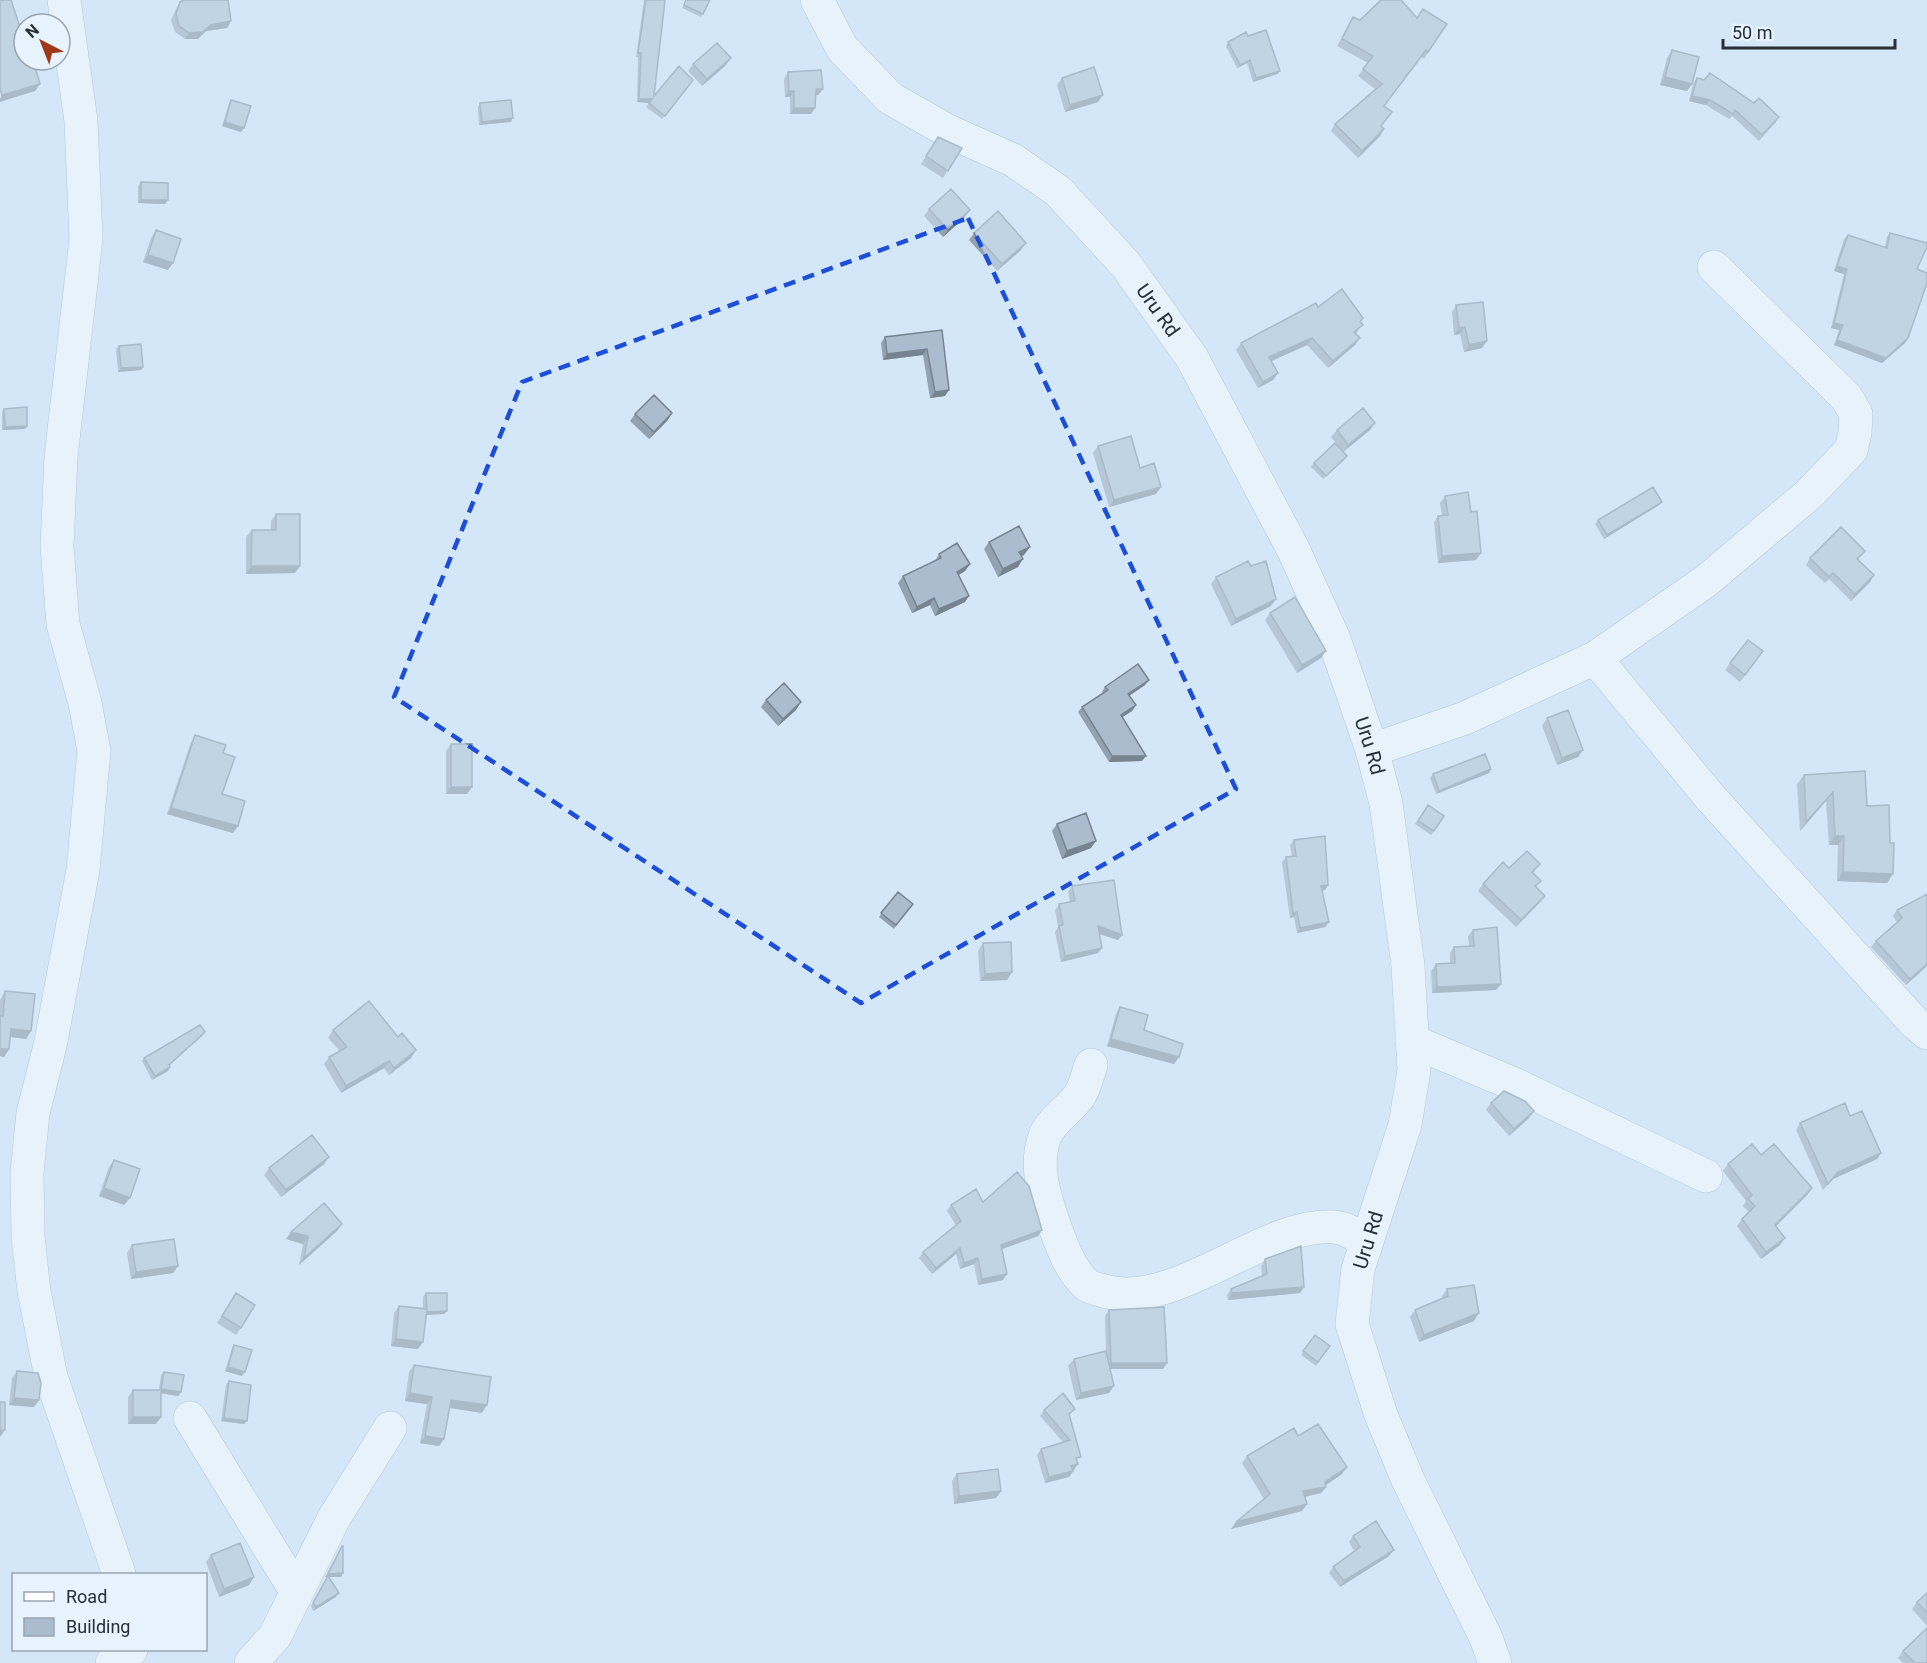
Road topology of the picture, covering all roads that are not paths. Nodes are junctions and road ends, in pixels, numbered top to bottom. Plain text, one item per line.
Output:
1 (64, 0) edge
2 (817, 0) edge
3 (1714, 267) dead end
4 (1595, 658) junction
5 (1372, 750) junction
6 (1927, 1033) edge
7 (1412, 1041) junction
8 (1091, 1065) dead end
9 (1706, 1176) dead end
10 (1366, 1242) junction
11 (190, 1418) dead end
12 (390, 1428) dead end
13 (118, 1573) edge
14 (296, 1591) junction
15 (130, 1651) edge
16 (112, 1663) edge
17 (250, 1663) edge
18 (1496, 1663) edge

1 - 13 street
2 - 5 street, Uru Rd
3 - 4 street
4 - 5 street
4 - 6 street
5 - 7 street, Uru Rd
7 - 9 street
7 - 10 street, Uru Rd
8 - 10 street
10 - 18 street, Uru Rd
11 - 14 street
12 - 14 street
14 - 17 street
15 - 16 street

